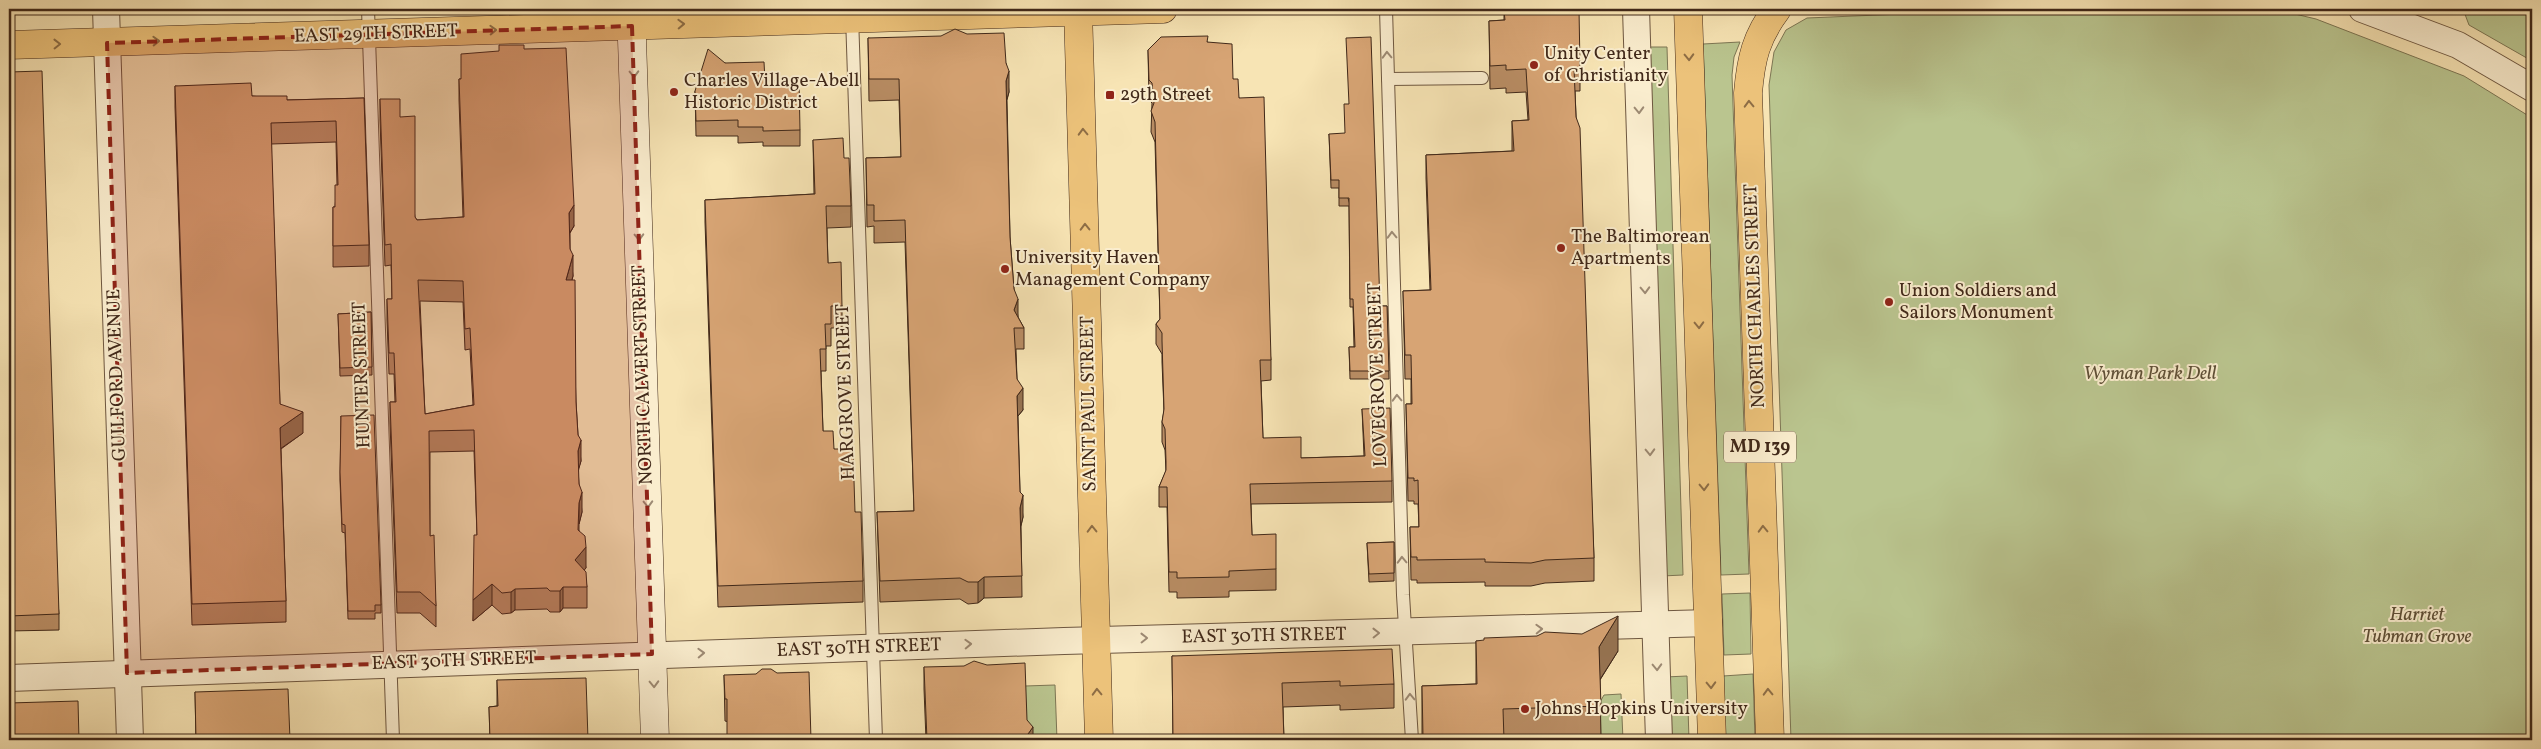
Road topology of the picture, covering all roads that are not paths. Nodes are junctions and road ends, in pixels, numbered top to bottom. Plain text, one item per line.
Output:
1 (106, 9) edge
2 (1163, 9) edge
3 (1386, 9) edge
4 (1636, 9) edge
5 (1688, 9) edge
6 (1776, 9) edge
7 (2362, 9) edge
8 (1078, 10) edge
9 (632, 17) edge
10 (369, 21) edge
11 (853, 23) edge
12 (107, 43) junction
13 (9, 45) edge
14 (1482, 78) dead end
15 (1388, 79) junction
16 (2532, 88) edge
17 (1709, 624) junction
18 (1656, 625) junction
19 (1406, 632) junction
20 (1095, 640) junction
21 (874, 647) junction
22 (652, 654) junction
23 (391, 664) junction
24 (127, 673) junction
25 (9, 678) edge
26 (130, 740) edge
27 (393, 740) edge
28 (655, 740) edge
29 (876, 740) edge
30 (1099, 740) edge
31 (1412, 740) edge
32 (1660, 740) edge
33 (1712, 740) edge
34 (1770, 740) edge

1 - 12 street, GUILFORD AVENUE
2 - 8 main road, EAST 29TH STREET
15 -> 3 lane, LOVEGROVE STREET
4 -> 18 street
5 -> 17 main road, MD 139
34 -> 6 main road, NORTH CHARLES STREET / MD 139
7 - 16 street
8 - 11 main road, EAST 29TH STREET
20 -> 8 main road, SAINT PAUL STREET
10 -> 9 main road, EAST 29TH STREET
9 -> 11 main road, EAST 29TH STREET
9 -> 22 main road, NORTH CALVERT STREET
12 -> 10 main road, EAST 29TH STREET
10 - 23 lane, HUNTER STREET
11 - 21 lane, HARGROVE STREET
13 -> 12 main road, EAST 29TH STREET
12 - 24 street, GUILFORD AVENUE
14 - 15 lane
19 -> 15 lane, LOVEGROVE STREET
17 - 18 street, EAST 30TH STREET
17 -> 33 main road, MD 139
19 -> 18 street, EAST 30TH STREET
18 -> 32 street
20 -> 19 street, EAST 30TH STREET
31 -> 19 lane, LOVEGROVE STREET
21 -> 20 street, EAST 30TH STREET
30 -> 20 main road, SAINT PAUL STREET
22 -> 21 street, EAST 30TH STREET
21 - 29 lane, HARGROVE STREET
22 - 23 street, EAST 30TH STREET
22 -> 28 main road, NORTH CALVERT STREET
23 - 24 street, EAST 30TH STREET
23 - 27 lane, HUNTER STREET
24 - 25 street, EAST 30TH STREET
24 - 26 street, GUILFORD AVENUE

